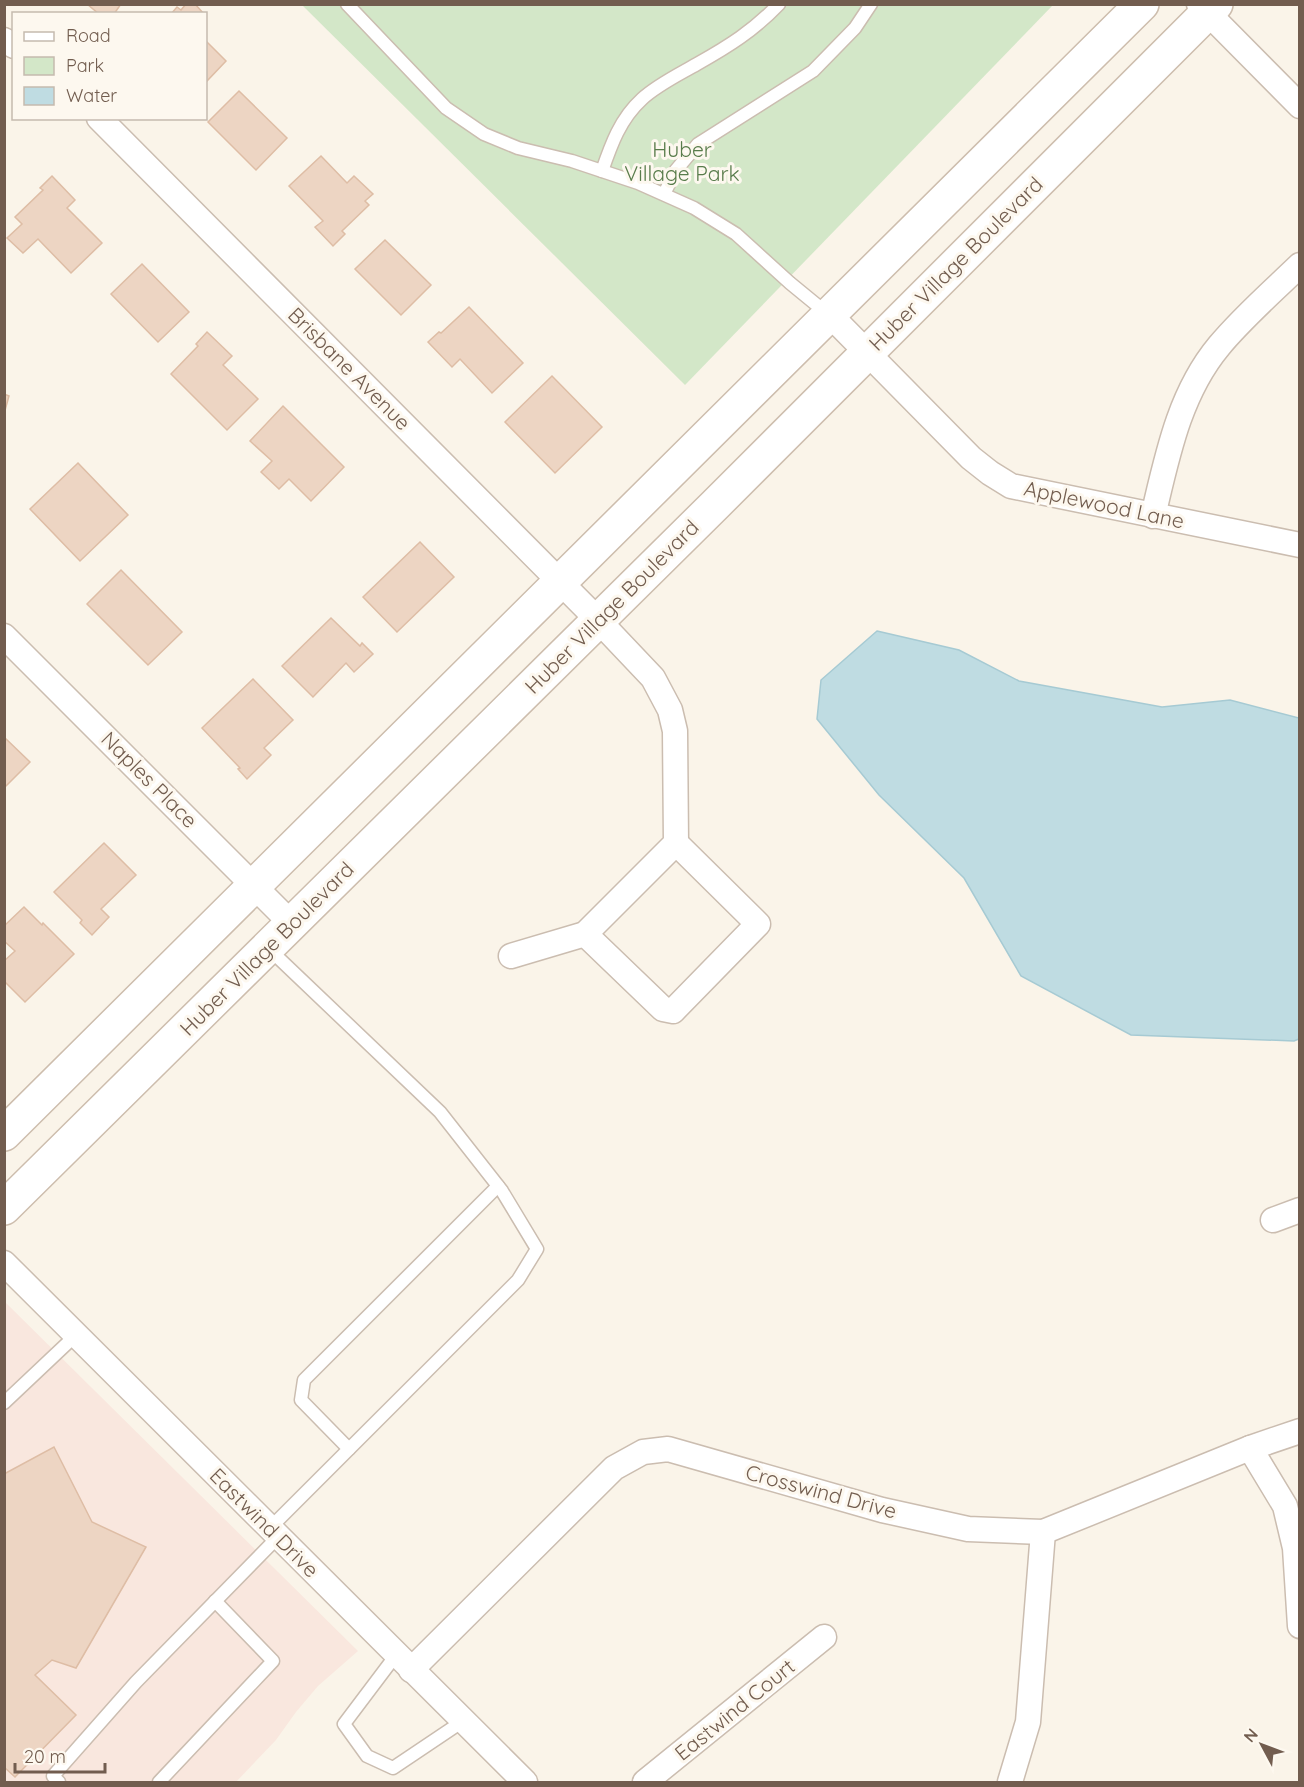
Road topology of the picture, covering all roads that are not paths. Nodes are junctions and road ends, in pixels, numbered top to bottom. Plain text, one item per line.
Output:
1 (347, 4) edge
2 (779, 4) edge
3 (871, 4) edge
4 (1142, 4) edge
5 (1208, 7) edge
6 (1299, 106) edge
7 (101, 120) edge
8 (602, 171) junction
9 (664, 195) junction
10 (1299, 265) edge
11 (830, 315) junction
12 (867, 352) junction
13 (1153, 516) junction
14 (1299, 545) edge
15 (561, 583) junction
16 (598, 620) junction
17 (4, 636) edge
18 (676, 843) junction
19 (256, 887) junction
20 (292, 924) junction
21 (585, 934) junction
22 (268, 948) junction
23 (512, 956) dead end
24 (4, 1134) edge
25 (498, 1186) junction
26 (4, 1208) edge
27 (1299, 1210) edge
28 (1273, 1220) dead end
29 (4, 1263) edge
30 (76, 1335) junction
31 (4, 1403) edge
32 (1299, 1431) edge
33 (1250, 1448) junction
34 (349, 1449) junction
35 (1043, 1532) junction
36 (274, 1533) junction
37 (215, 1601) junction
38 (1299, 1626) edge
39 (824, 1637) dead end
40 (404, 1662) junction
41 (463, 1721) junction
42 (514, 1779) edge
43 (59, 1782) edge
44 (159, 1782) edge
45 (645, 1782) edge
46 (1010, 1782) edge

1 - 8 lane
2 - 8 lane
3 - 9 lane
4 - 11 street
5 - 6 street
5 - 12 street, Huber Village Boulevard
7 - 15 street, Brisbane Avenue
8 - 9 lane
9 - 11 lane
10 - 13 street
11 - 12 street, Applewood Lane
11 - 15 street
12 - 13 street, Applewood Lane
12 - 16 street, Huber Village Boulevard
13 - 14 street, Applewood Lane
15 - 16 street, Brisbane Avenue
15 - 19 street
16 - 18 street, Brisbane Avenue
16 - 20 street, Huber Village Boulevard
17 - 19 street, Naples Place
18 - 21 street
18 - 21 street
19 - 20 street, Naples Place
19 - 24 street
20 - 22 street, Huber Village Boulevard
21 - 23 street
22 - 25 lane
22 - 26 street, Huber Village Boulevard
25 - 34 lane
25 - 34 lane
27 - 28 street
29 - 30 street, Eastwind Drive
30 - 31 lane
30 - 36 street, Eastwind Drive
32 - 33 street, Crosswind Drive
33 - 35 street, Crosswind Drive
33 - 38 street
34 - 36 lane
35 - 40 street, Crosswind Drive
35 - 46 street
36 - 37 lane
36 - 40 street, Eastwind Drive
37 - 43 lane
37 - 44 lane
39 - 45 street, Eastwind Court
40 - 41 street, Eastwind Drive
40 - 41 lane
41 - 42 street, Eastwind Drive

